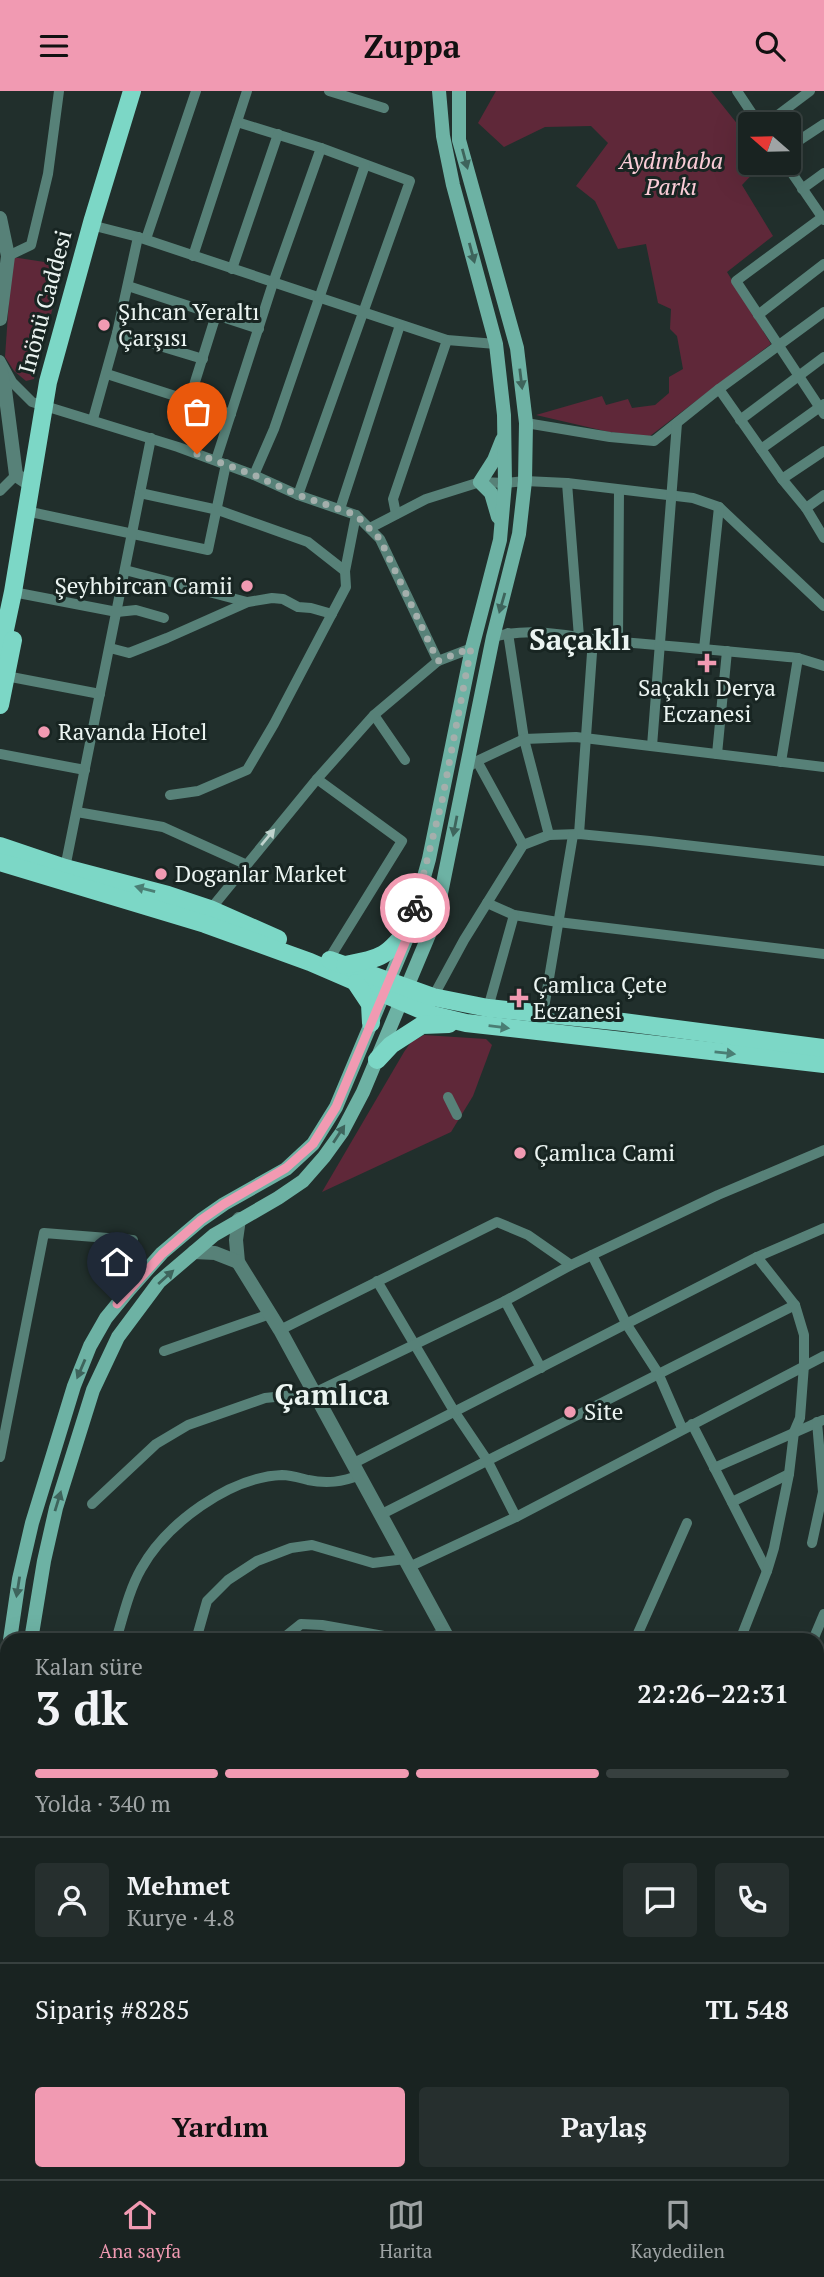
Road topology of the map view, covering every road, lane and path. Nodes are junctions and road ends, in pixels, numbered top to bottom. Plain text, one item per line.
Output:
1 (59, 91) edge
2 (132, 91) edge
3 (196, 91) edge
4 (247, 91) edge
5 (439, 91) edge
6 (459, 91) edge
7 (810, 91) edge
8 (337, 92) edge
9 (741, 93) edge
10 (384, 108) dead end
11 (752, 112) edge
12 (782, 112) edge
13 (237, 122) junction
14 (824, 124) edge
15 (278, 134) junction
16 (802, 138) edge
17 (321, 148) junction
18 (365, 165) junction
19 (824, 173) edge
20 (793, 175) edge
21 (802, 189) junction
22 (823, 217) edge
23 (0, 218) edge
24 (91, 225) junction
25 (142, 238) junction
26 (8, 256) junction
27 (193, 256) junction
28 (824, 264) edge
29 (232, 269) junction
30 (2, 283) edge
31 (273, 283) junction
32 (128, 286) junction
33 (318, 297) junction
34 (824, 312) edge
35 (364, 313) junction
36 (758, 314) junction
37 (216, 315) junction
38 (0, 320) edge
39 (400, 325) junction
40 (259, 329) junction
41 (117, 333) junction
42 (447, 340) junction
43 (496, 344) junction
44 (778, 346) junction
45 (824, 357) edge
46 (203, 359) junction
47 (0, 360) edge
48 (0, 368) edge
49 (107, 375) junction
50 (797, 375) junction
51 (3, 389) edge
52 (719, 389) junction
53 (188, 401) junction
54 (43, 404) junction
55 (822, 409) edge
56 (231, 414) junction
57 (93, 419) junction
58 (740, 419) junction
59 (526, 423) junction
60 (677, 423) junction
61 (504, 436) junction
62 (151, 437) junction
63 (761, 449) junction
64 (824, 451) edge
65 (221, 462) junction
66 (254, 475) junction
67 (782, 479) junction
68 (23, 480) junction
69 (525, 481) junction
70 (480, 482) junction
71 (505, 483) junction
72 (567, 483) junction
73 (619, 490) junction
74 (0, 491) edge
75 (140, 493) junction
76 (298, 495) junction
77 (671, 495) junction
78 (824, 495) edge
79 (719, 507) junction
80 (806, 507) junction
81 (340, 509) junction
82 (26, 510) junction
83 (218, 510) junction
84 (396, 514) junction
85 (356, 515) junction
86 (501, 527) junction
87 (370, 528) junction
88 (132, 533) junction
89 (824, 538) edge
90 (125, 570) junction
91 (345, 571) junction
92 (13, 592) junction
93 (248, 602) junction
94 (824, 606) edge
95 (117, 612) junction
96 (332, 614) junction
97 (164, 618) dead end
98 (0, 622) edge
99 (508, 633) junction
100 (579, 636) junction
101 (493, 637) junction
102 (593, 639) junction
103 (618, 641) junction
104 (660, 645) junction
105 (110, 648) junction
106 (471, 648) junction
107 (704, 649) junction
108 (727, 651) junction
109 (0, 653) edge
110 (798, 658) junction
111 (438, 661) junction
112 (824, 666) edge
113 (6, 676) junction
114 (100, 694) junction
115 (0, 705) edge
116 (374, 715) junction
117 (585, 738) junction
118 (524, 739) junction
119 (652, 746) junction
120 (0, 754) edge
121 (717, 754) junction
122 (405, 760) dead end
123 (781, 762) junction
124 (472, 765) junction
125 (824, 767) edge
126 (85, 770) junction
127 (317, 779) junction
128 (170, 795) dead end
129 (77, 812) junction
130 (549, 835) junction
131 (576, 835) junction
132 (523, 845) junction
133 (0, 846) edge
134 (824, 862) edge
135 (245, 864) junction
136 (2, 865) edge
137 (65, 868) junction
138 (486, 903) junction
139 (513, 915) junction
140 (207, 917) junction
141 (558, 922) junction
142 (410, 926) junction
143 (824, 954) edge
144 (337, 962) junction
145 (355, 983) junction
146 (385, 987) junction
147 (403, 994) junction
148 (433, 997) junction
149 (488, 1007) junction
150 (543, 1014) junction
151 (371, 1023) junction
152 (466, 1024) junction
153 (824, 1048) edge
154 (377, 1060) junction
155 (824, 1065) edge
156 (448, 1097) dead end
157 (457, 1115) dead end
158 (824, 1150) edge
159 (239, 1219) junction
160 (824, 1228) edge
161 (133, 1240) dead end
162 (194, 1252) junction
163 (593, 1255) junction
164 (757, 1257) junction
165 (238, 1262) junction
166 (571, 1265) junction
167 (377, 1281) junction
168 (505, 1301) junction
169 (794, 1305) junction
170 (270, 1314) junction
171 (627, 1325) junction
172 (280, 1330) junction
173 (415, 1345) junction
174 (164, 1351) dead end
175 (824, 1356) edge
176 (804, 1365) junction
177 (541, 1368) junction
178 (658, 1373) junction
179 (314, 1393) junction
180 (454, 1411) junction
181 (821, 1421) edge
182 (687, 1426) junction
183 (2, 1429) edge
184 (794, 1432) junction
185 (0, 1457) edge
186 (487, 1460) junction
187 (714, 1468) junction
188 (357, 1469) junction
189 (789, 1474) junction
190 (732, 1502) junction
191 (92, 1504) dead end
192 (382, 1514) junction
193 (516, 1517) junction
194 (687, 1523) dead end
195 (812, 1543) dead end
196 (407, 1563) junction
197 (767, 1571) junction
198 (824, 1614) edge
199 (11, 1633) edge
200 (32, 1633) edge
201 (118, 1633) edge
202 (198, 1633) edge
203 (290, 1633) edge
204 (367, 1633) edge
205 (445, 1633) edge
206 (638, 1633) edge
207 (743, 1633) edge
208 (816, 1633) edge

1 - 26 street
2 - 24 main road, Inönü Caddesi
3 - 25 street
4 - 13 street
5 -> 43 main road
6 -> 59 main road
7 - 12 street
8 - 10 street
9 - 11 street
13 - 15 street
13 - 27 street
14 - 16 street
15 - 17 street
15 - 29 street
17 - 18 street
17 - 31 street
18 - 33 street
18 - 35 street
19 - 21 street
20 - 21 street
21 - 22 street
22 - 36 street
23 - 26 street
24 - 25 street
24 - 54 main road, Inönü Caddesi
25 - 27 street
25 - 32 street
26 - 30 street
27 - 29 street
28 - 36 street
29 - 31 street
30 - 38 street
31 - 33 street
31 - 40 street
32 - 37 street
32 - 41 street
33 - 35 street
33 - 66 street
34 - 44 street
35 - 39 street
35 - 76 street
36 - 44 street
37 - 40 street
37 - 46 street
39 - 42 street
39 - 81 street
40 - 56 street
41 - 46 street
41 - 49 street
42 - 43 street
42 - 84 street
43 - 61 main road
44 - 50 street
44 - 52 street
45 - 50 street
46 - 53 street
47 - 54 street
48 - 51 street
49 - 53 street
49 - 57 street
50 - 55 street
50 - 58 street
51 - 68 street
52 - 58 street
52 - 60 street
53 - 56 street
54 - 57 street
54 - 68 main road, Inönü Caddesi
55 - 63 street
56 - 65 street
57 - 62 street
58 - 63 street
59 - 60 street
59 - 69 main road
60 - 77 street
61 - 70 main road
61 - 71 main road
62 - 65 street
62 - 75 street
63 - 67 street
64 - 67 street
65 - 66 street
65 - 83 street
66 - 76 street
67 - 80 street
68 - 74 street
68 - 82 main road, Inönü Caddesi
69 - 71 street
69 - 72 street
69 -> 101 main road
70 - 71 street
70 - 84 street
70 - 86 main road
71 - 86 main road
72 - 73 street
72 - 100 street
73 - 77 street
73 - 103 street
75 - 83 street
75 - 88 street
76 - 81 street
77 - 79 street
77 - 104 street
78 - 80 street
79 - 94 street
79 - 107 street
80 - 89 street
81 - 85 street
82 - 88 street
82 - 92 main road, Inönü Caddesi
83 - 88 street
83 - 91 street
84 - 87 street
85 - 87 street
85 - 91 street
86 - 106 main road
87 - 111 street
88 - 90 street
90 - 93 street
90 - 95 street
91 - 96 street
92 - 95 street
92 - 98 main road
92 - 109 main road, Inönü Caddesi
92 - 113 main road
93 - 96 street
93 - 105 street
95 - 97 street
95 - 105 street
96 - 128 street
99 - 100 street
99 - 101 street
99 - 118 street
100 - 102 street
101 - 124 main road
102 - 103 street
102 - 117 street
103 - 104 street
104 - 107 street
104 - 119 street
105 - 114 street
106 - 111 street
106 - 142 main road
107 - 108 street
108 - 110 street
108 - 121 street
110 - 112 street
110 - 123 street
111 - 116 street
113 - 114 street
113 - 115 main road
114 - 126 street
116 - 122 street
116 - 127 street
117 - 118 street
117 - 119 street
117 - 131 street
118 - 124 street
118 - 130 street
119 - 121 street
120 - 126 street
121 - 123 street
123 - 125 street
124 - 132 street
124 -> 147 main road
126 - 129 street
135 -> 127 street
127 - 144 street
129 - 135 street
129 - 137 street
130 - 131 street
130 - 132 street
131 - 134 street
131 - 141 street
132 - 138 street
133 - 137 main road
135 - 140 street
136 - 140 main road
140 -> 137 main road
138 - 139 street
138 - 148 street
139 - 141 street
139 - 149 street
140 - 144 main road
140 - 145 main road
141 - 143 street
141 - 150 street
142 - 144 main road
142 - 146 main road
144 - 146 main road
145 - 146 main road
145 - 151 main road
146 - 147 main road
146 - 151 main road
147 - 148 main road
147 - 152 main road
147 - 154 main road
148 - 149 main road
149 - 150 main road
150 - 153 main road
151 -> 199 main road
152 - 154 main road
152 -> 155 main road
159 -> 154 main road
156 - 157 street
158 - 163 street
159 - 162 main road
159 - 165 street
160 - 164 street
161 - 183 street
162 - 165 street
200 -> 162 main road
163 - 166 street
163 - 171 street
164 - 169 street
164 - 171 street
165 - 170 street
166 - 167 street
166 - 168 street
167 - 172 street
167 - 173 street
168 - 173 street
168 - 177 street
169 - 176 street
169 - 178 street
170 - 172 street
170 - 174 street
171 - 177 street
171 - 178 street
172 - 179 street
173 - 179 street
173 - 180 street
175 - 176 street
176 - 182 street
176 - 184 street
177 - 180 street
178 - 182 street
178 - 186 street
179 - 188 street
179 - 191 street
180 - 186 street
180 - 188 street
181 - 184 street
181 - 195 street
182 - 187 street
182 - 193 street
183 - 185 street
184 - 187 street
184 - 189 street
186 - 192 street
186 - 193 street
187 - 190 street
188 - 192 street
188 - 201 street
189 - 190 street
189 - 197 street
190 - 197 street
192 - 196 street
193 - 196 street
194 - 206 street
196 - 202 street
196 - 205 street
197 - 207 street
198 - 208 street
203 - 204 street

